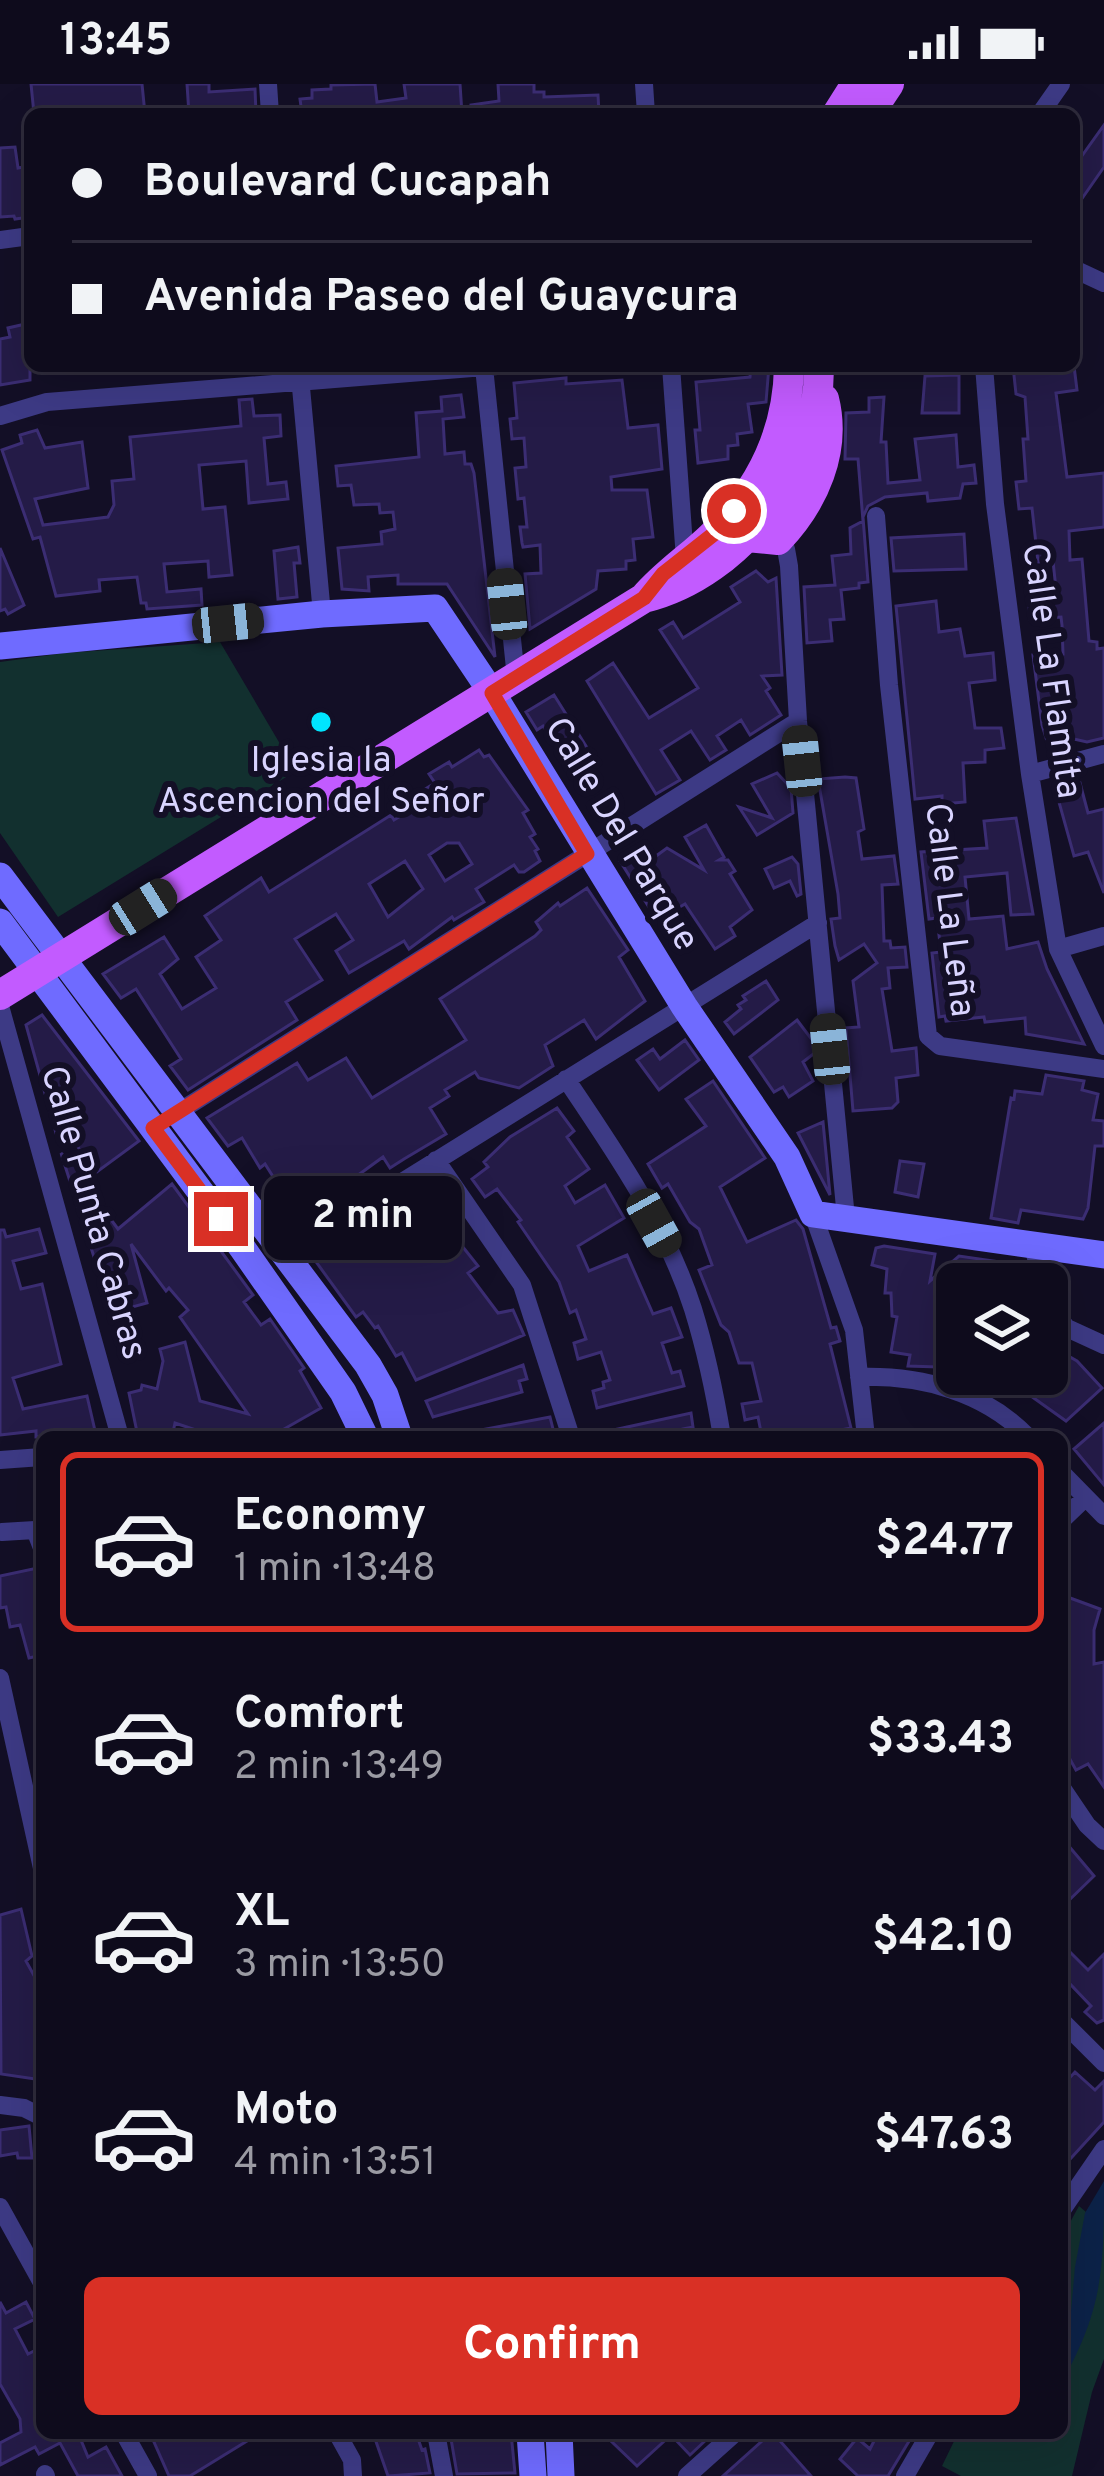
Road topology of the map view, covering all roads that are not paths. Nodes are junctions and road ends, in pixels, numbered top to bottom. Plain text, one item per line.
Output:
1 (353, 372) edge
2 (484, 372) edge
3 (671, 372) edge
4 (789, 372) edge
5 (984, 372) edge
6 (300, 374) edge
7 (819, 374) edge
8 (0, 416) edge
9 (876, 517) dead end
10 (771, 548) junction
11 (685, 559) junction
12 (644, 598) junction
13 (322, 614) junction
14 (0, 646) edge
15 (504, 686) junction
16 (798, 721) junction
17 (1104, 754) edge
18 (1030, 774) junction
19 (587, 854) junction
20 (0, 876) edge
21 (0, 922) edge
22 (818, 922) junction
23 (1104, 936) edge
24 (1058, 949) junction
25 (50, 965) junction
26 (0, 995) edge
27 (0, 1006) edge
28 (684, 1006) junction
29 (1104, 1046) edge
30 (1104, 1069) edge
31 (566, 1079) junction
32 (178, 1112) junction
33 (153, 1128) junction
34 (436, 1160) junction
35 (813, 1214) junction
36 (846, 1218) junction
37 (1033, 1245) junction
38 (285, 1255) junction
39 (1104, 1255) edge
40 (1037, 1263) edge
41 (1068, 1328) edge
42 (1104, 1346) edge
43 (859, 1377) junction
44 (118, 1431) edge
45 (362, 1431) edge
46 (397, 1431) edge
47 (569, 1431) edge
48 (721, 1431) edge
49 (865, 1431) edge
50 (1022, 1431) edge
51 (36, 1457) edge
52 (0, 1460) edge
53 (1068, 1480) edge
54 (1085, 1498) junction
55 (1068, 1514) edge
56 (1104, 1516) edge
57 (2, 1532) edge
58 (36, 1534) edge
59 (1, 1689) edge
60 (1068, 1797) edge
61 (1104, 1841) edge
62 (36, 1842) edge
63 (1068, 2027) edge
64 (1104, 2062) edge
65 (0, 2105) edge
66 (36, 2114) edge
67 (1104, 2149) edge
68 (1068, 2199) edge
69 (0, 2207) edge
70 (36, 2272) edge
71 (127, 2439) edge
72 (341, 2439) edge
73 (437, 2439) edge
74 (530, 2439) edge
75 (559, 2439) edge
76 (728, 2439) edge
77 (927, 2439) edge
78 (148, 2476) edge
79 (353, 2476) edge
80 (444, 2476) edge
81 (533, 2476) edge
82 (561, 2476) edge
83 (687, 2476) edge
84 (905, 2476) edge

1 - 6 street
2 - 15 street
3 - 11 street
4 - 11 main road
5 - 18 street, Calle La Flamita
6 - 8 street
6 - 13 street
7 - 10 main road
9 - 30 street, Calle La Leña
10 - 12 main road
10 - 16 street
11 - 12 main road
12 - 15 main road
13 - 14 street, Calle Del Parque
13 - 15 street, Calle Del Parque
15 - 19 street, Calle Del Parque
15 - 25 main road
16 - 19 street
16 - 22 street
17 - 18 street
18 - 24 street, Calle La Flamita
19 - 28 street, Calle Del Parque
19 - 32 street
20 - 25 street
21 - 25 street
22 - 28 street
22 - 36 street
23 - 24 street
24 - 29 street, Calle La Flamita
25 - 26 main road
25 - 32 street
25 - 33 street
27 - 44 street, Calle Punta Cabras
28 - 31 street
28 - 35 street, Calle Del Parque
31 - 34 street
31 - 48 street
32 - 33 street
32 - 38 street
33 - 45 street
34 - 38 street
34 - 47 street
35 - 36 street
35 - 43 street, Calle Del Parque
36 - 37 street
37 - 39 street
37 - 40 street
38 - 46 street
41 - 42 street
43 - 49 street, Calle Del Parque
43 - 50 street
51 - 52 street
53 - 54 street
54 - 55 street
54 - 56 street
57 - 58 street
59 - 62 street
60 - 61 street
63 - 64 street
65 - 66 street
67 - 68 street
69 - 70 street
71 - 78 street
72 - 79 street
73 - 80 street
74 - 81 street
75 - 82 street
76 - 83 street
77 - 84 street

